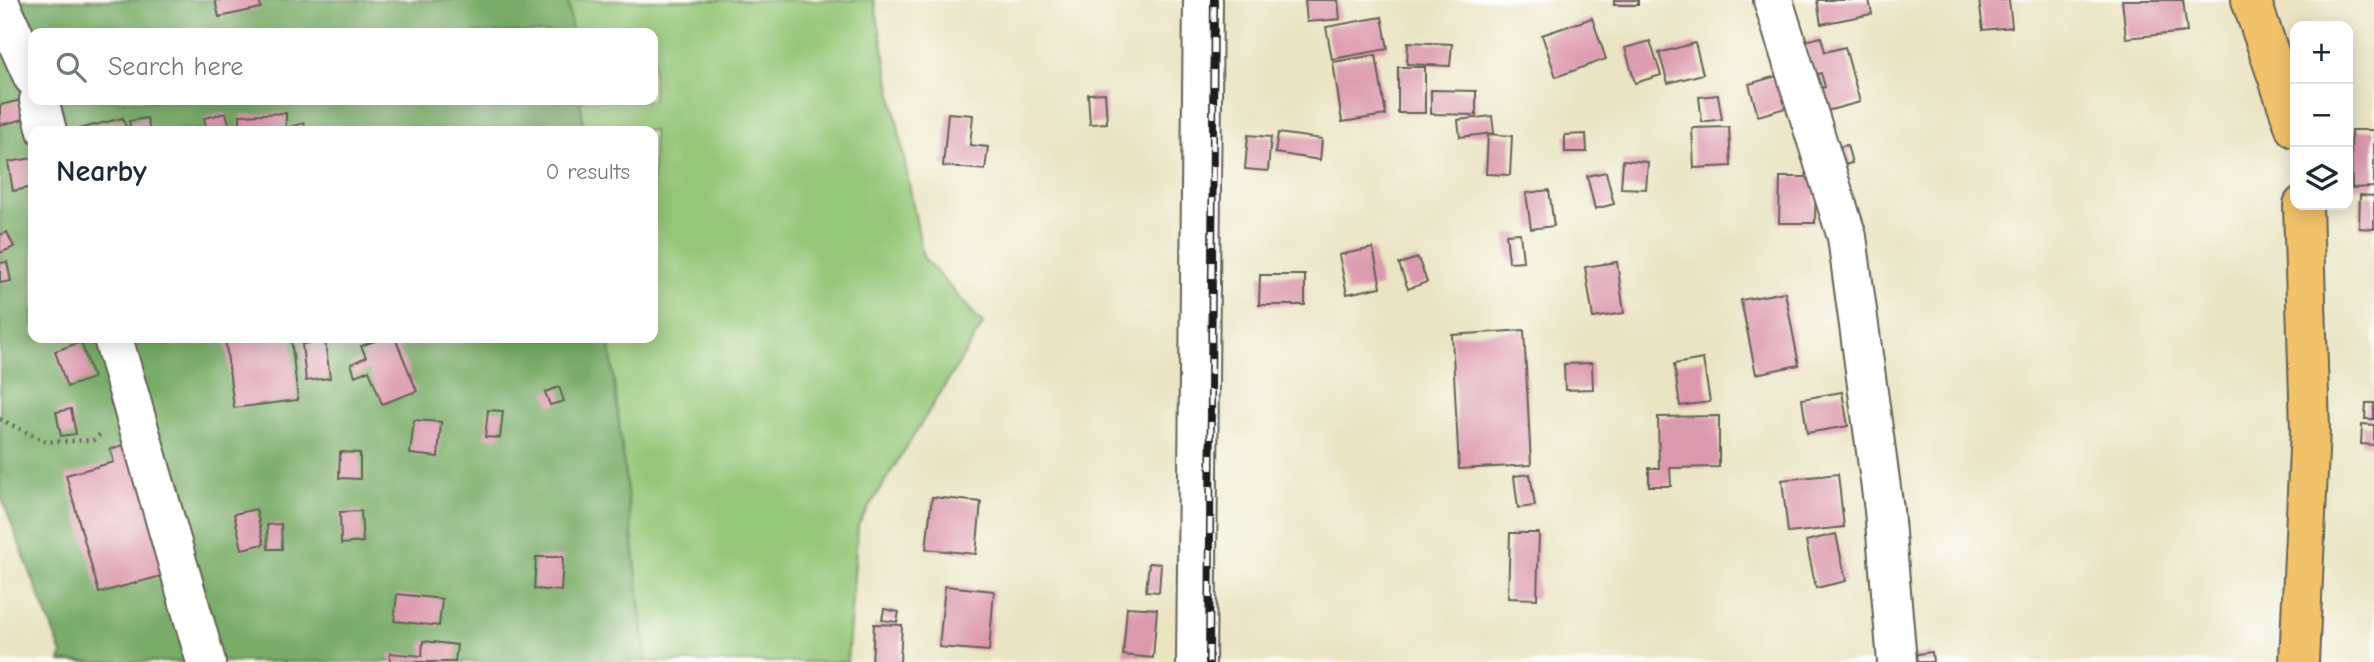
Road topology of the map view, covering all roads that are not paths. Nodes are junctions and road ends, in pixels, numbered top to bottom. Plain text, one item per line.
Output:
1 (1203, 0) edge
2 (1773, 0) edge
3 (2251, 0) edge
4 (0, 4) edge
5 (28, 66) edge
6 (40, 105) edge
7 (2290, 113) edge
8 (46, 126) edge
9 (2303, 210) edge
10 (114, 343) edge
11 (206, 662) edge
12 (1196, 662) edge
13 (1898, 662) edge
14 (2299, 662) edge

1 - 12 street
2 - 13 street
3 - 7 main road
4 - 5 street
6 - 8 street
9 - 14 main road
10 - 11 street

